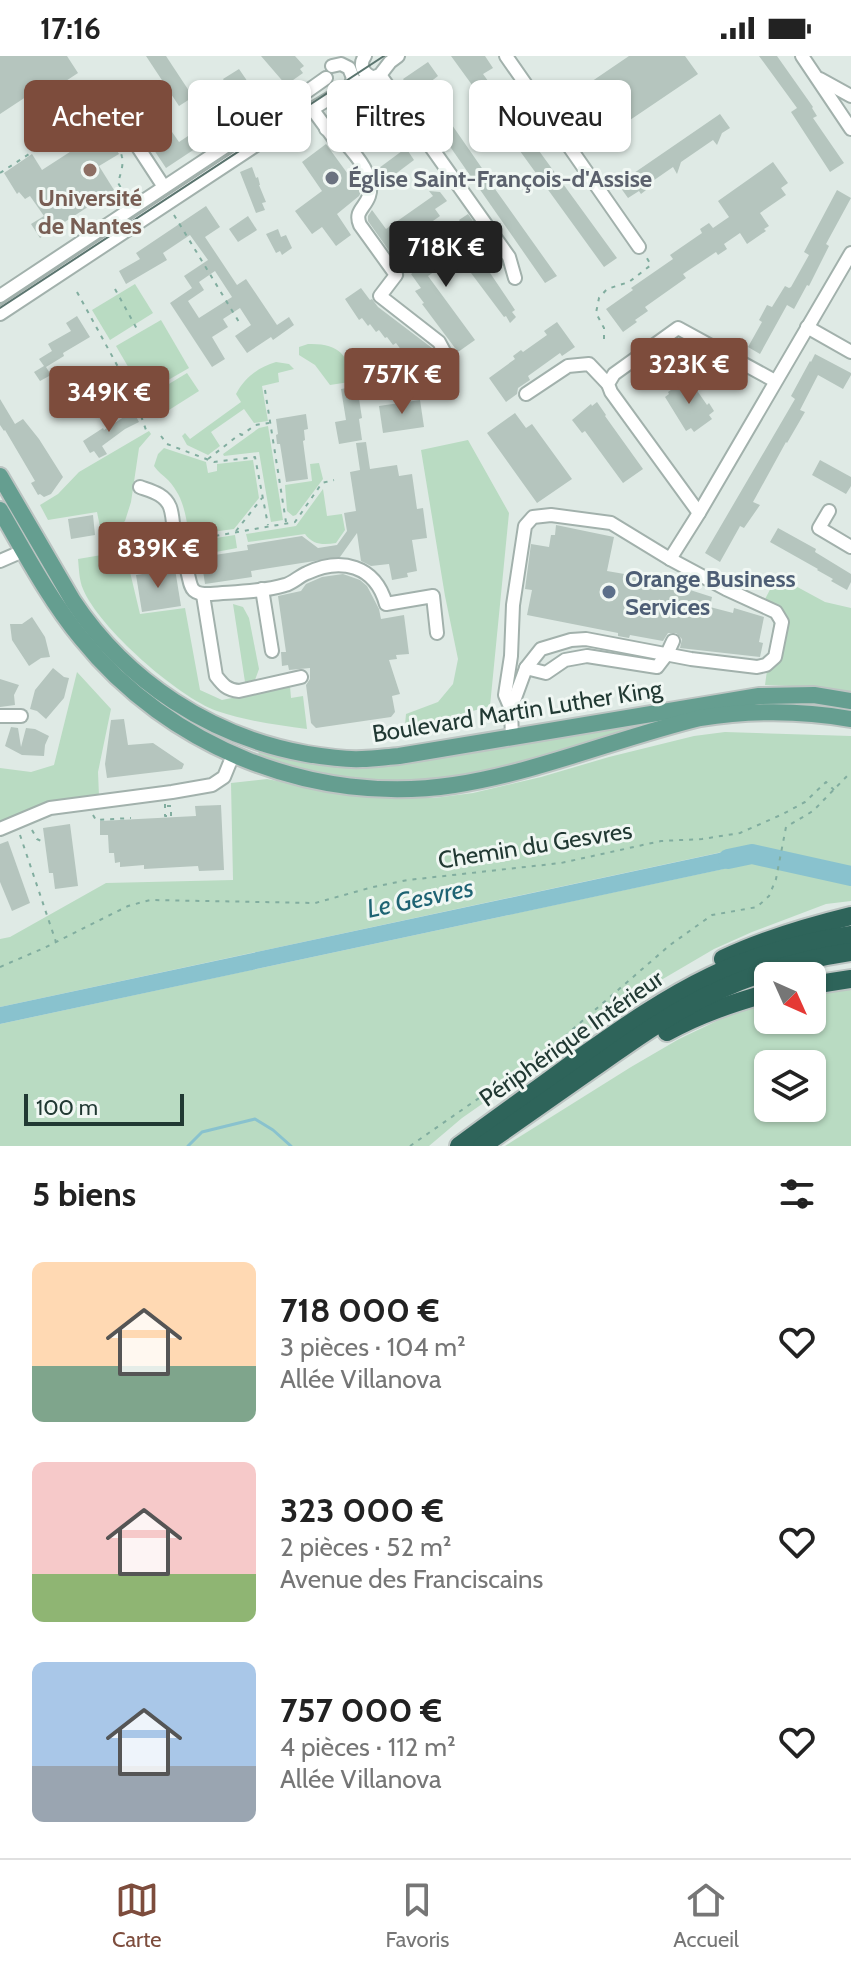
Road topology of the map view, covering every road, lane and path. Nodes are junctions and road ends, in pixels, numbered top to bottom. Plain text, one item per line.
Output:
1 (365, 56) edge
2 (398, 56) edge
3 (506, 56) edge
4 (802, 56) edge
5 (328, 66) edge
6 (346, 66) junction
7 (380, 69) edge
8 (817, 78) junction
9 (350, 80) edge
10 (851, 96) edge
11 (327, 101) edge
12 (313, 110) junction
13 (326, 129) joint
14 (851, 129) edge
15 (141, 152) edge
16 (0, 173) edge
17 (164, 187) junction
18 (130, 201) dead end
19 (167, 203) junction
20 (639, 247) joint
21 (851, 253) edge
22 (515, 278) dead end
23 (115, 289) dead end
24 (77, 292) dead end
25 (0, 296) edge
26 (0, 314) edge
27 (239, 322) dead end
28 (807, 327) junction
29 (138, 331) dead end
30 (604, 339) dead end
31 (851, 352) edge
32 (446, 355) dead end
33 (775, 381) junction
34 (608, 384) junction
35 (265, 390) dead end
36 (526, 394) dead end
37 (270, 423) junction
38 (146, 430) dead end
39 (161, 436) dead end
40 (207, 459) junction
41 (0, 476) edge
42 (334, 480) dead end
43 (140, 487) dead end
44 (263, 497) junction
45 (0, 510) edge
46 (829, 511) dead end
47 (699, 513) junction
48 (286, 523) junction
49 (268, 526) junction
50 (236, 532) junction
51 (175, 539) junction
52 (121, 541) dead end
53 (851, 547) edge
54 (23, 551) junction
55 (673, 554) junction
56 (0, 561) edge
57 (262, 589) junction
58 (203, 595) junction
59 (437, 633) dead end
60 (670, 648) junction
61 (272, 651) dead end
62 (115, 664) junction
63 (526, 668) junction
64 (301, 677) dead end
65 (851, 701) edge
66 (511, 709) junction
67 (0, 716) edge
68 (21, 716) dead end
69 (851, 719) edge
70 (512, 738) junction
71 (233, 755) junction
72 (851, 772) edge
73 (834, 790) junction
74 (164, 793) junction
75 (92, 802) junction
76 (28, 817) junction
77 (171, 817) dead end
78 (131, 818) dead end
79 (17, 826) dead end
80 (0, 829) edge
81 (45, 843) dead end
82 (851, 916) edge
83 (851, 935) edge
84 (56, 942) junction
85 (851, 952) edge
86 (0, 967) edge
87 (851, 979) edge
88 (826, 983) edge
89 (754, 997) edge
90 (654, 1007) junction
91 (627, 1044) junction
92 (410, 1146) edge
93 (459, 1146) edge
94 (482, 1146) edge

1 - 6 street
1 - 7 street
2 - 7 street
3 - 20 street
4 - 8 street
5 - 6 street
5 - 17 street
6 - 9 street
7 - 22 street
8 - 10 street
8 - 14 street
11 - 12 street
12 - 13 street
12 - 19 street
13 - 32 street
15 - 17 street
16 - 18 path
17 - 25 street
19 - 26 street
19 - 27 path
20 - 30 path
21 - 28 street
23 - 29 path
24 - 38 path
28 - 31 street
28 - 33 street
33 - 34 street
33 - 47 street
34 - 36 street
34 - 47 street
35 - 37 path
37 - 40 path
37 - 48 path
39 - 40 path
40 - 44 path
41 - 62 main road
42 - 48 path
43 - 51 street
44 - 49 path
44 - 50 path
45 - 54 main road
46 - 53 street
47 - 55 street
48 - 49 path
49 - 50 path
50 - 51 path
51 - 52 street
51 - 58 street
54 - 56 street
54 - 62 main road
55 - 60 street
55 - 66 street
57 - 58 street
57 - 59 street
57 - 61 street
58 - 64 street
60 - 63 street
60 - 63 street
62 - 70 main road, Boulevard Martin Luther King
62 - 71 main road, Boulevard Martin Luther King
63 - 66 street
65 - 70 main road, Boulevard Martin Luther King
66 - 70 street
67 - 68 street
69 - 71 main road, Boulevard Martin Luther King
71 - 74 street
72 - 73 path
73 - 84 path, Chemin du Gesvres
73 - 92 path
74 - 75 street
74 - 77 path
75 - 76 street
75 - 78 path
76 - 80 street
76 - 81 path
79 - 84 path
82 - 90 highway
83 - 90 highway, Périphérique Intérieur
84 - 86 path, Chemin du Gesvres
85 - 91 highway
87 - 88 highway
89 - 91 highway
90 - 93 highway, Périphérique Intérieur
91 - 94 highway

